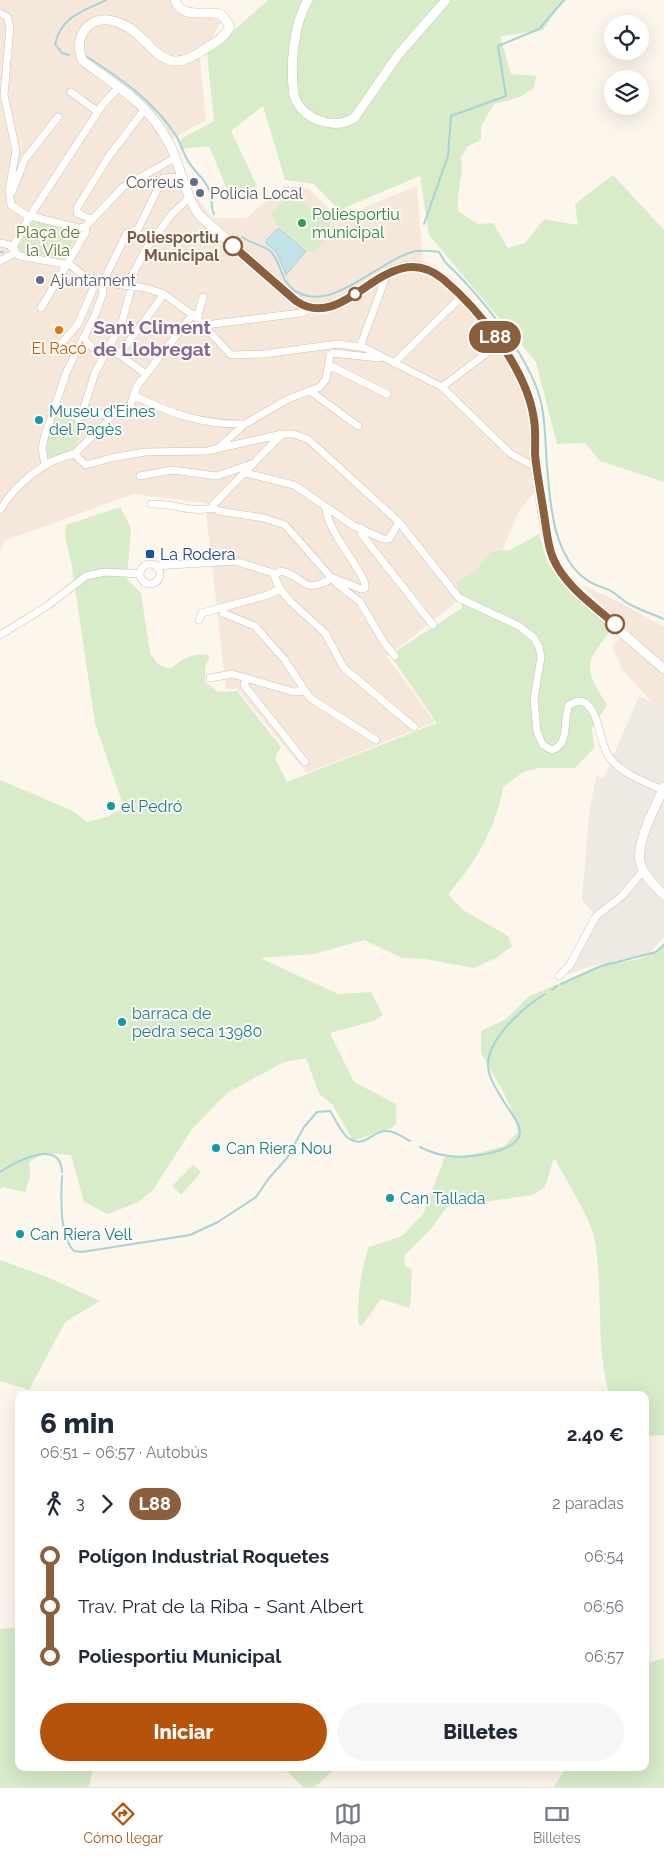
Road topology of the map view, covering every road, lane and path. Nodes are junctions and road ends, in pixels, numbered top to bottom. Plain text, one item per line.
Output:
1 (175, 0) edge
2 (308, 0) edge
3 (446, 0) edge
4 (0, 13) edge
5 (119, 86) junction
6 (71, 92) dead end
7 (146, 110) junction
8 (98, 112) junction
9 (58, 117) dead end
10 (175, 158) junction
11 (182, 177) junction
12 (190, 197) junction
13 (9, 199) junction
14 (31, 216) junction
15 (91, 218) junction
16 (82, 229) junction
17 (0, 243) edge
18 (14, 250) junction
19 (0, 261) edge
20 (66, 264) junction
21 (388, 274) junction
22 (99, 283) junction
23 (130, 285) junction
24 (164, 294) junction
25 (462, 296) junction
26 (203, 297) dead end
27 (41, 308) dead end
28 (313, 308) junction
29 (195, 316) junction
30 (205, 324) junction
31 (83, 338) junction
32 (500, 343) junction
33 (109, 346) junction
34 (360, 347) junction
35 (76, 353) junction
36 (105, 354) junction
37 (120, 355) junction
38 (385, 359) junction
39 (394, 363) junction
40 (329, 365) junction
41 (146, 374) junction
42 (442, 387) junction
43 (310, 392) junction
44 (387, 394) dead end
45 (135, 396) junction
46 (55, 409) junction
47 (85, 409) junction
48 (111, 417) junction
49 (245, 424) junction
50 (358, 426) dead end
51 (282, 434) junction
52 (267, 438) junction
53 (269, 447) junction
54 (218, 448) junction
55 (74, 454) junction
56 (254, 464) junction
57 (45, 466) junction
58 (537, 468) junction
59 (245, 473) junction
60 (140, 476) dead end
61 (151, 504) dead end
62 (326, 507) junction
63 (214, 508) junction
64 (0, 510) edge
65 (399, 522) junction
66 (361, 528) junction
67 (155, 566) junction
68 (140, 574) junction
69 (275, 575) junction
70 (333, 578) junction
71 (280, 589) junction
72 (223, 607) junction
73 (199, 620) dead end
74 (433, 625) dead end
75 (0, 635) edge
76 (396, 656) dead end
77 (664, 669) edge
78 (210, 678) dead end
79 (247, 678) junction
80 (304, 691) junction
81 (414, 728) dead end
82 (376, 740) dead end
83 (305, 762) dead end
84 (663, 788) edge
85 (643, 871) junction
86 (664, 895) edge
87 (560, 976) dead end

1 - 5 street
2 - 3 street
4 - 13 street
5 - 7 street
5 - 8 street
6 - 8 street
7 - 10 street
7 - 15 street
8 - 14 street
9 - 13 street
10 - 11 street
10 - 15 street
11 - 12 street
11 - 22 street
12 - 23 street
12 - 28 street
13 - 14 street
14 - 16 street
14 - 18 street
15 - 16 street
16 - 20 street
17 - 18 street
18 - 19 street
18 - 20 street
20 - 22 street
20 - 27 street
21 - 25 street
21 - 28 street
21 - 34 street
22 - 23 street
22 - 31 street
22 - 35 street
23 - 24 street
23 - 33 street
24 - 29 street
24 - 37 street
25 - 32 street
25 - 39 street
26 - 29 street
28 - 30 street
29 - 30 street
29 - 41 street
30 - 34 street
31 - 35 street
31 - 36 street
32 - 42 street
32 - 58 street
33 - 36 street
33 - 37 street
34 - 38 street
35 - 46 street
36 - 47 street
37 - 41 street
38 - 39 street
38 - 40 street
39 - 42 street
40 - 43 street
40 - 44 street
41 - 45 street
42 - 58 street
43 - 49 street
43 - 50 street
45 - 48 street
45 - 49 street
46 - 47 street
46 - 57 street
47 - 48 street
48 - 55 street
49 - 54 street
51 - 52 street
51 - 53 street
51 - 65 street
52 - 53 street
52 - 54 street
53 - 56 street
54 - 55 street
55 - 57 street
56 - 59 street
56 - 60 street
57 - 64 street
58 - 77 street
59 - 62 street
59 - 63 street
61 - 63 street
62 - 66 street
62 - 70 street
63 - 70 street
65 - 66 street
65 - 84 street
66 - 74 street
67 - 68 street
67 - 68 street
67 - 69 street
68 - 75 street
69 - 70 street
69 - 71 street
70 - 76 street
71 - 72 street
71 - 81 street
72 - 73 street
72 - 80 street
78 - 79 street
79 - 80 street
79 - 83 street
80 - 82 street
84 - 85 street
85 - 86 street
85 - 87 street

